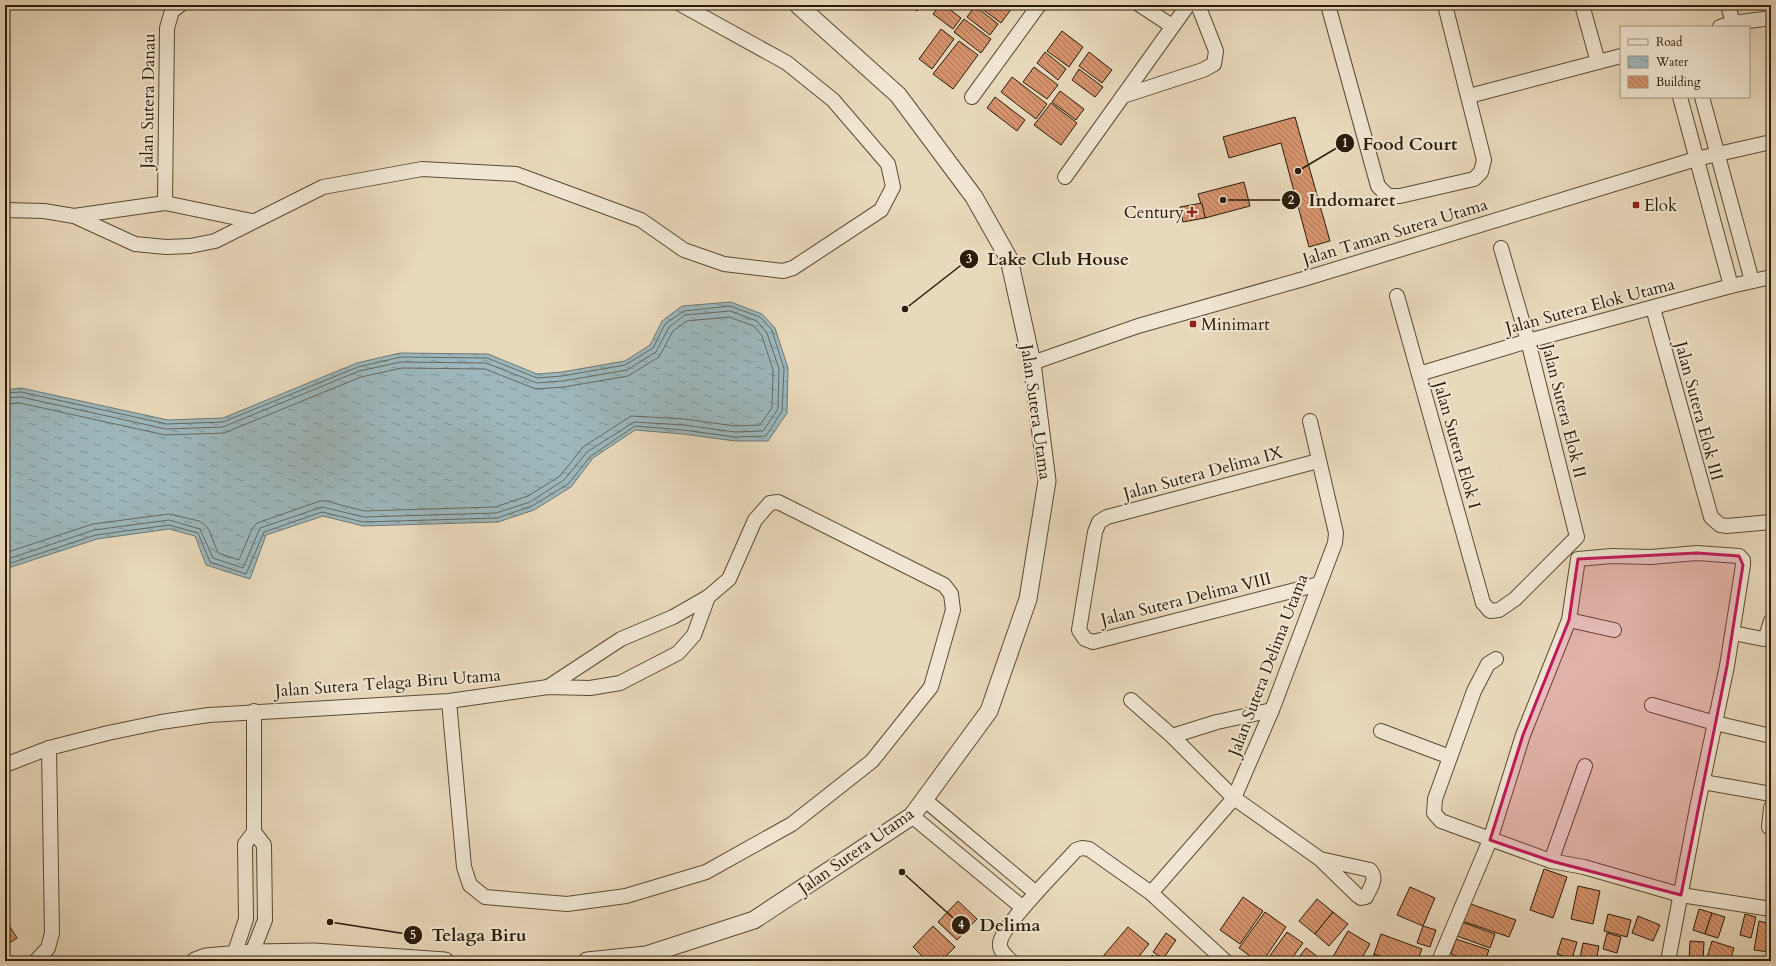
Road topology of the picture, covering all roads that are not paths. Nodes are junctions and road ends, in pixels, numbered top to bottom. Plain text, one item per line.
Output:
1 (180, 5) edge
2 (682, 5) edge
3 (1039, 5) edge
4 (1140, 5) edge
5 (1188, 5) edge
6 (1198, 5) edge
7 (1328, 5) edge
8 (1445, 5) edge
9 (1582, 5) edge
10 (1728, 5) edge
11 (801, 6) edge
12 (1771, 18) edge
13 (1727, 25) edge
14 (1172, 26) junction
15 (1620, 56) edge
16 (1598, 62) junction
17 (1123, 96) junction
18 (1469, 96) junction
19 (972, 97) dead end
20 (1680, 98) edge
21 (1702, 98) edge
22 (1771, 142) edge
23 (1718, 154) junction
24 (1696, 159) junction
25 (1065, 177) dead end
26 (165, 202) junction
27 (5, 210) edge
28 (74, 216) junction
29 (252, 221) junction
30 (1501, 248) dead end
31 (1771, 277) edge
32 (1752, 281) junction
33 (1730, 286) junction
34 (1397, 296) dead end
35 (1653, 308) junction
36 (1528, 341) junction
37 (1032, 363) junction
38 (1419, 374) junction
39 (1310, 421) dead end
40 (1318, 461) junction
41 (1771, 522) edge
42 (1319, 584) junction
43 (708, 598) junction
44 (1483, 603) joint
45 (1569, 620) junction
46 (1771, 621) edge
47 (1614, 630) dead end
48 (1733, 633) junction
49 (1085, 640) joint
50 (1496, 659) dead end
51 (548, 687) junction
52 (449, 700) junction
53 (1131, 700) dead end
54 (1652, 705) dead end
55 (1272, 710) junction
56 (254, 711) junction
57 (1715, 723) junction
58 (1381, 731) dead end
59 (1172, 736) junction
60 (1771, 736) edge
61 (49, 748) junction
62 (1450, 757) junction
63 (5, 765) edge
64 (1585, 766) dead end
65 (1703, 782) junction
66 (1771, 794) edge
67 (1234, 798) junction
68 (924, 800) junction
69 (1771, 808) edge
70 (912, 816) junction
71 (1771, 828) edge
72 (254, 832) junction
73 (1490, 840) junction
74 (1320, 859) dead end
75 (1551, 861) junction
76 (1036, 893) junction
77 (1151, 893) junction
78 (1681, 895) junction
79 (1023, 908) junction
80 (1771, 909) edge
81 (252, 957) edge
82 (234, 958) edge
83 (36, 961) edge
84 (195, 961) edge
85 (445, 961) edge
86 (587, 961) edge
87 (1011, 961) edge
88 (1225, 961) edge
89 (1439, 961) edge
90 (1668, 961) edge

1 - 26 street, Jalan Sutera Danau
2 - 29 street
3 - 19 street
4 - 14 street
5 - 14 street
6 - 17 street
7 - 18 street
8 - 18 street
9 - 16 street
10 - 13 street
11 - 37 street, Jalan Sutera Utama
12 - 13 street
14 - 17 street
15 - 16 street
16 - 18 street
17 - 25 street
20 - 24 street
21 - 23 street
22 - 23 street, Jalan Taman Sutera Utama
23 - 24 street, Jalan Taman Sutera Utama
23 - 32 street
24 - 33 street
24 - 37 street, Jalan Taman Sutera Utama
26 - 28 street
26 - 29 street
27 - 28 street
28 - 29 street
30 - 36 street, Jalan Sutera Elok II
31 - 32 street, Jalan Sutera Elok Utama
32 - 33 street, Jalan Sutera Elok Utama
33 - 35 street, Jalan Sutera Elok Utama
34 - 38 street, Jalan Sutera Elok I
35 - 36 street, Jalan Sutera Elok Utama
35 - 41 street, Jalan Sutera Elok III
36 - 38 street, Jalan Sutera Elok Utama
36 - 44 street, Jalan Sutera Elok II
37 - 68 street, Jalan Sutera Utama
38 - 44 street, Jalan Sutera Elok I
39 - 40 street, Jalan Sutera Delima Utama
40 - 42 street, Jalan Sutera Delima Utama
40 - 49 street, Jalan Sutera Delima IX
42 - 49 street, Jalan Sutera Delima VIII
42 - 55 street, Jalan Sutera Delima Utama
43 - 51 street, Jalan Sutera Telaga Biru Utama
43 - 51 street, Jalan Sutera Telaga Biru Utama
43 - 52 street, Jalan Sutera Telaga Biru Utama
45 - 47 street
45 - 48 street
45 - 73 street
46 - 48 street
48 - 57 street
50 - 62 street
51 - 52 street, Jalan Sutera Telaga Biru Utama
52 - 56 street, Jalan Sutera Telaga Biru Utama
53 - 59 street
54 - 57 street
55 - 59 street
55 - 67 street, Jalan Sutera Delima Utama
56 - 61 street, Jalan Sutera Telaga Biru Utama
56 - 72 street, Jalan Sutera Telaga Biru Utama
57 - 60 street
57 - 65 street
58 - 62 street
59 - 67 street
61 - 63 street, Jalan Sutera Telaga Biru Utama
61 - 83 street
62 - 73 street
64 - 75 street
65 - 66 street
65 - 78 street
67 - 74 street
67 - 77 street, Jalan Sutera Delima Utama
68 - 70 street, Jalan Sutera Utama
68 - 76 street
69 - 71 street
70 - 79 street
70 - 86 street, Jalan Sutera Utama
72 - 81 street
72 - 82 street, Jalan Sutera Telaga Biru Utama
73 - 75 street
73 - 89 street
75 - 78 street
76 - 77 street
76 - 79 street
77 - 88 street
78 - 80 street
78 - 90 street
79 - 87 street
81 - 82 street
81 - 85 street
82 - 84 street

